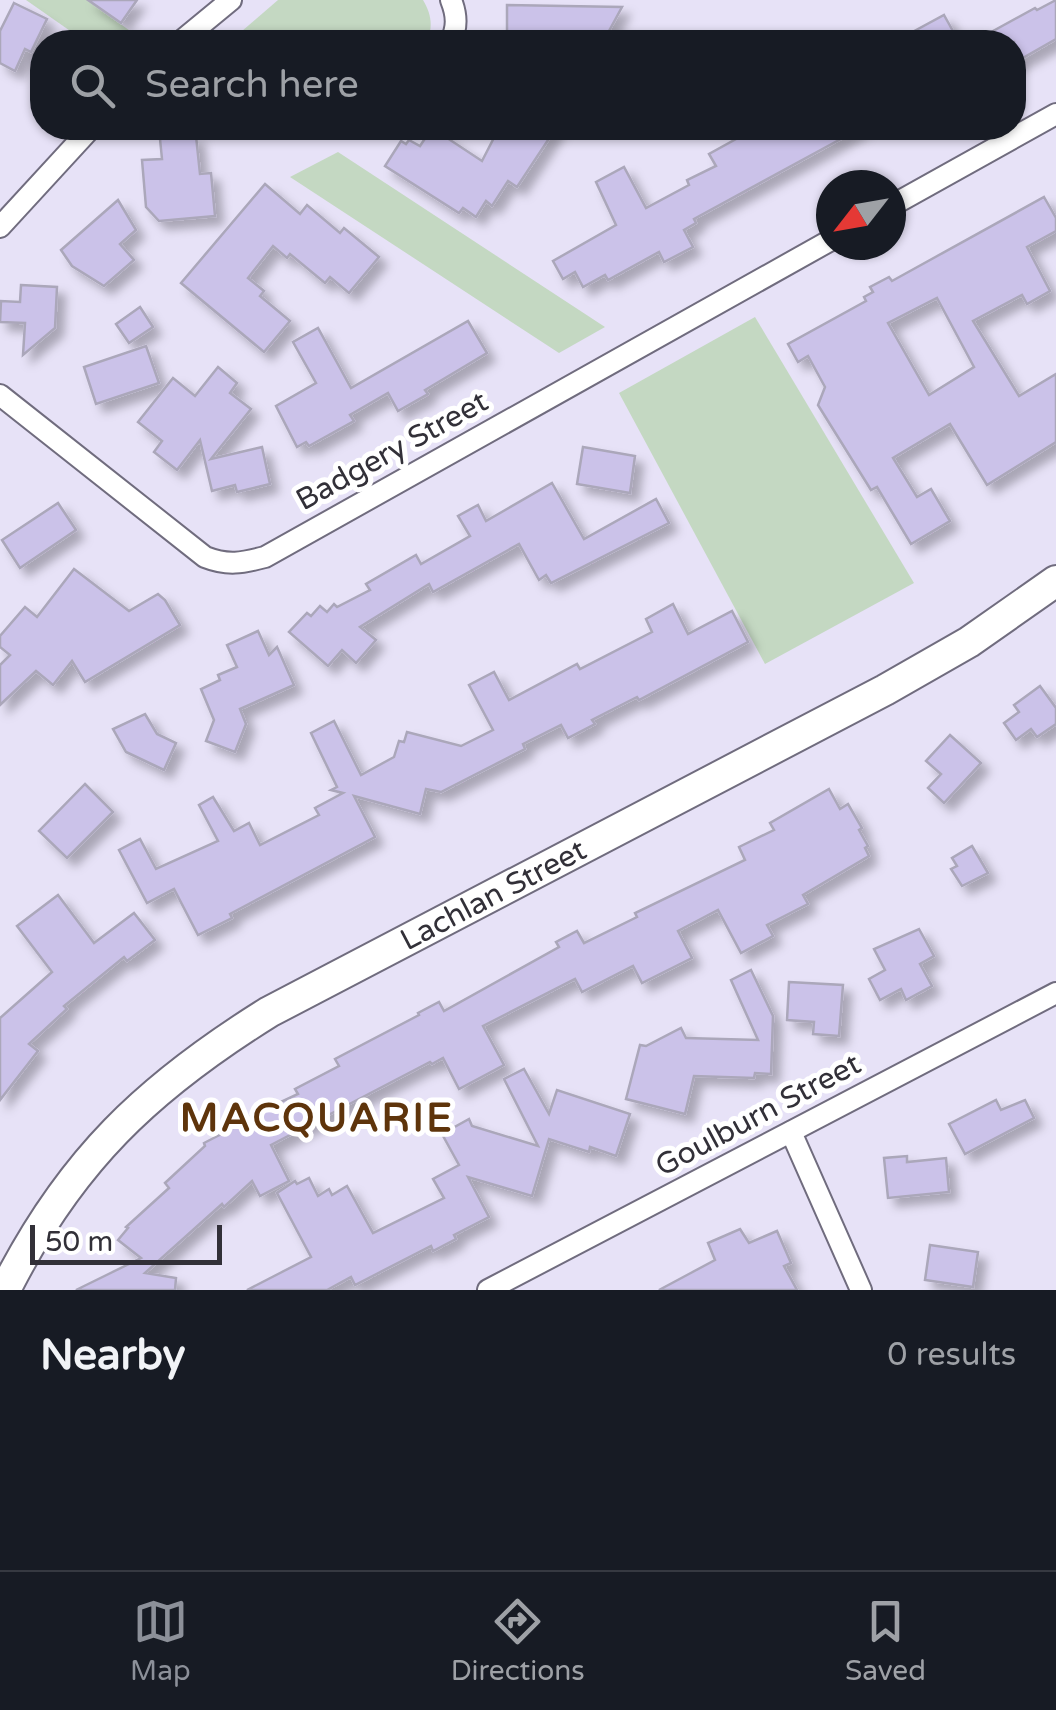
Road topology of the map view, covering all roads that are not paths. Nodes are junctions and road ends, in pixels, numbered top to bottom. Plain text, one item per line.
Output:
1 (231, 0) edge
2 (451, 0) edge
3 (197, 30) edge
4 (455, 30) edge
5 (1056, 114) edge
6 (1026, 131) edge
7 (80, 140) edge
8 (1009, 140) edge
9 (906, 198) edge
10 (0, 227) edge
11 (816, 248) edge
12 (0, 394) edge
13 (1056, 582) edge
14 (1056, 994) edge
15 (790, 1132) junction
16 (4, 1290) edge
17 (488, 1290) edge
18 (861, 1290) edge

1 - 3 street
2 - 4 street
5 - 6 street
7 - 10 street
8 - 9 street
11 - 12 street, Badgery Street
13 - 16 street, Lachlan Street
14 - 15 street, Goulburn Street
15 - 17 street, Goulburn Street
15 - 18 street

